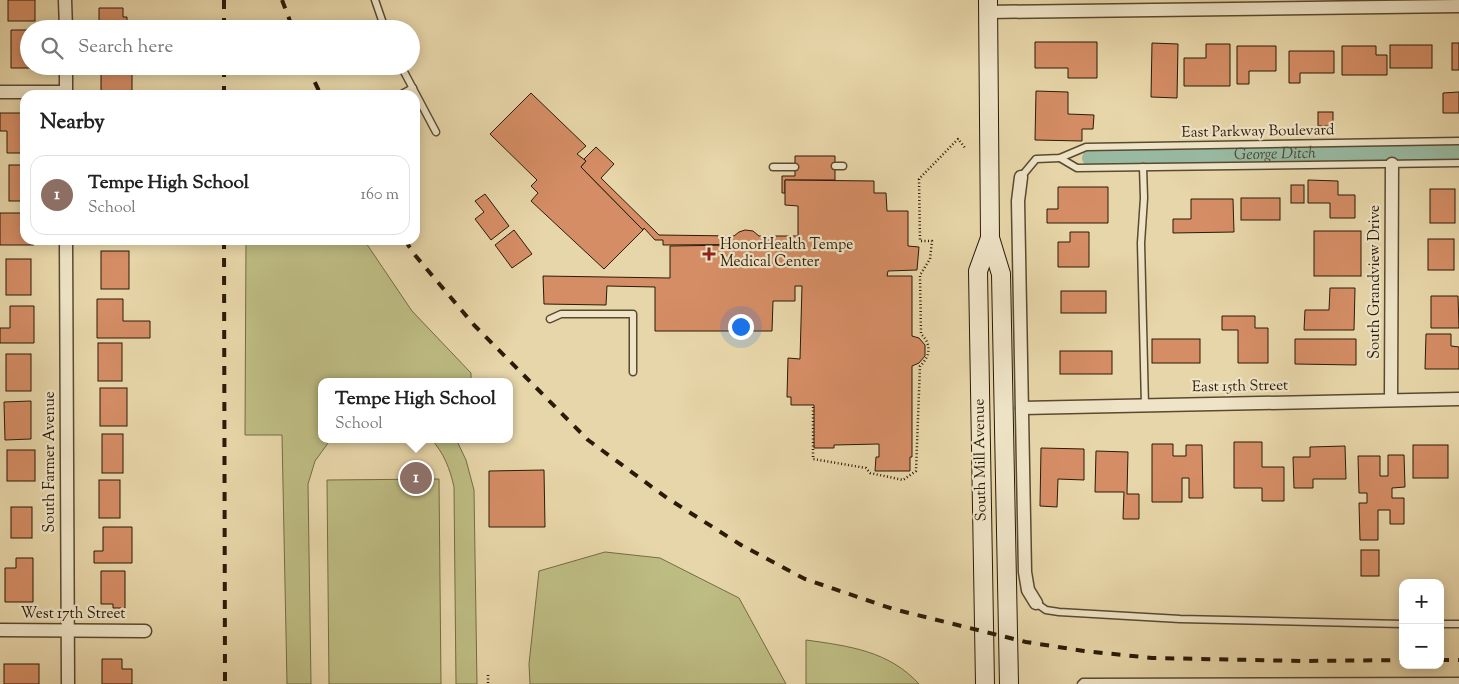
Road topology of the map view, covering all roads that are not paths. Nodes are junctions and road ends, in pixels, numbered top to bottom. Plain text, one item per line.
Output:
1 (65, 0) edge
2 (374, 0) edge
3 (988, 6) edge
4 (1459, 6) edge
5 (66, 20) edge
6 (382, 20) edge
7 (66, 75) edge
8 (406, 75) edge
9 (413, 88) joint
10 (66, 90) edge
11 (409, 90) edge
12 (0, 92) edge
13 (20, 92) edge
14 (420, 101) edge
15 (436, 132) dead end
16 (1459, 142) edge
17 (1060, 158) junction
18 (1459, 163) edge
19 (1392, 164) junction
20 (835, 166) dead end
21 (843, 166) dead end
22 (773, 167) dead end
23 (795, 167) dead end
24 (1143, 167) junction
25 (1021, 177) joint
26 (990, 238) junction
27 (66, 245) edge
28 (550, 319) dead end
29 (633, 372) dead end
30 (1459, 399) edge
31 (1392, 400) junction
32 (1145, 406) junction
33 (1022, 408) junction
34 (1036, 604) joint
35 (1399, 624) edge
36 (1444, 624) edge
37 (1459, 624) edge
38 (0, 630) edge
39 (67, 630) junction
40 (145, 631) dead end
41 (1459, 680) edge
42 (68, 684) edge
43 (985, 684) edge
44 (1009, 684) edge
45 (1081, 684) edge

1 - 5 street
2 - 6 lane
3 - 4 street
3 - 26 main road, South Mill Avenue
7 - 10 street
8 - 9 lane
9 - 11 lane
12 - 13 street
14 - 15 lane
16 - 17 lane, East Parkway Boulevard
17 - 24 lane, East Parkway Boulevard
17 - 25 lane, East Parkway Boulevard
18 - 19 lane, East Parkway Boulevard
19 - 24 lane, East Parkway Boulevard
19 - 31 street, South Grandview Drive
20 - 21 lane
22 - 23 lane
24 - 32 lane
25 - 33 street
26 - 43 main road, South Mill Avenue
26 - 44 main road, South Mill Avenue
27 - 39 street, South Farmer Avenue
28 - 29 lane
30 - 31 street, East 15th Street
31 - 32 street, East 15th Street
32 - 33 street, East 15th Street
33 - 34 street
34 - 35 lane
36 - 37 lane
38 - 39 street, West 17th Street
39 - 40 street, West 17th Street
39 - 42 street, South Farmer Avenue
41 - 45 lane

